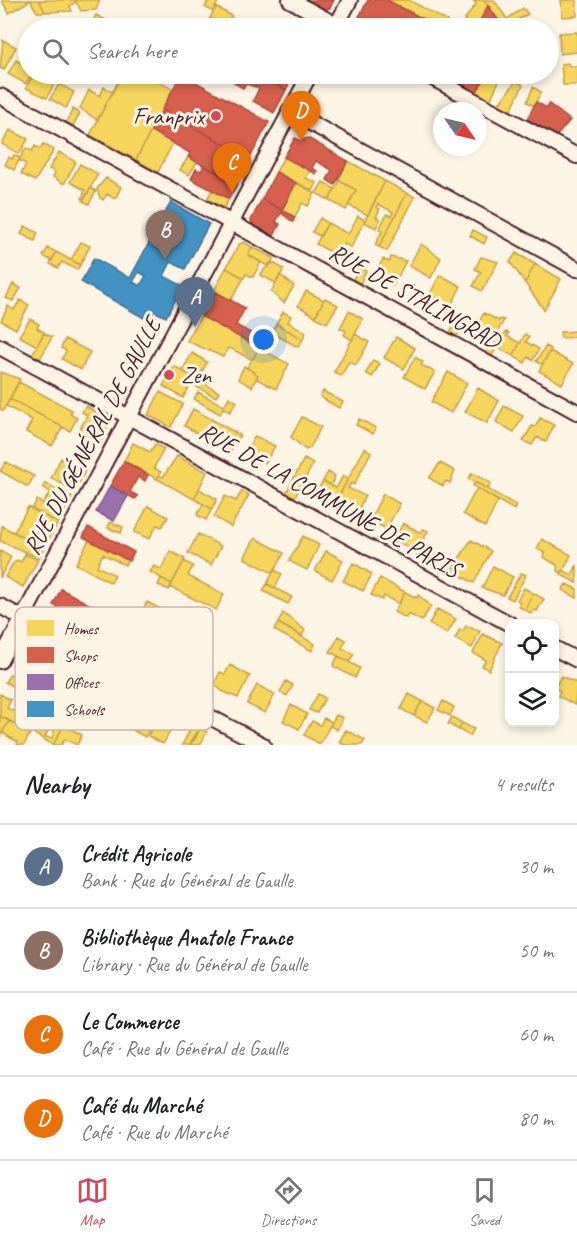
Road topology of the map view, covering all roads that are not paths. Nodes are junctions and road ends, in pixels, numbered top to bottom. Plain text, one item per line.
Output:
1 (290, 0) edge
2 (350, 0) edge
3 (322, 18) edge
4 (342, 18) edge
5 (304, 84) edge
6 (444, 84) edge
7 (0, 96) edge
8 (289, 111) junction
9 (577, 156) edge
10 (231, 220) junction
11 (577, 269) edge
12 (0, 347) edge
13 (577, 412) edge
14 (128, 415) junction
15 (0, 606) edge
16 (28, 607) edge
17 (15, 614) edge
18 (505, 621) edge
19 (15, 632) edge
20 (559, 650) edge
21 (577, 660) edge
22 (0, 661) edge
23 (213, 719) edge
24 (263, 745) edge

1 - 3 street
2 - 4 street
5 - 8 street, RUE DU GÉNÉRAL DE GAULLE
6 - 9 street
7 - 10 street, RUE DE STALINGRAD
8 - 10 street, RUE DU GÉNÉRAL DE GAULLE
8 - 11 street
10 - 13 street, RUE DE STALINGRAD
10 - 14 street, RUE DU GÉNÉRAL DE GAULLE
12 - 14 street, RUE DE LA COMMUNE DE PARIS
14 - 16 street, RUE DU GÉNÉRAL DE GAULLE
14 - 18 street, RUE DE LA COMMUNE DE PARIS
15 - 17 street
19 - 22 street, RUE DU GÉNÉRAL DE GAULLE
20 - 21 street
23 - 24 street

